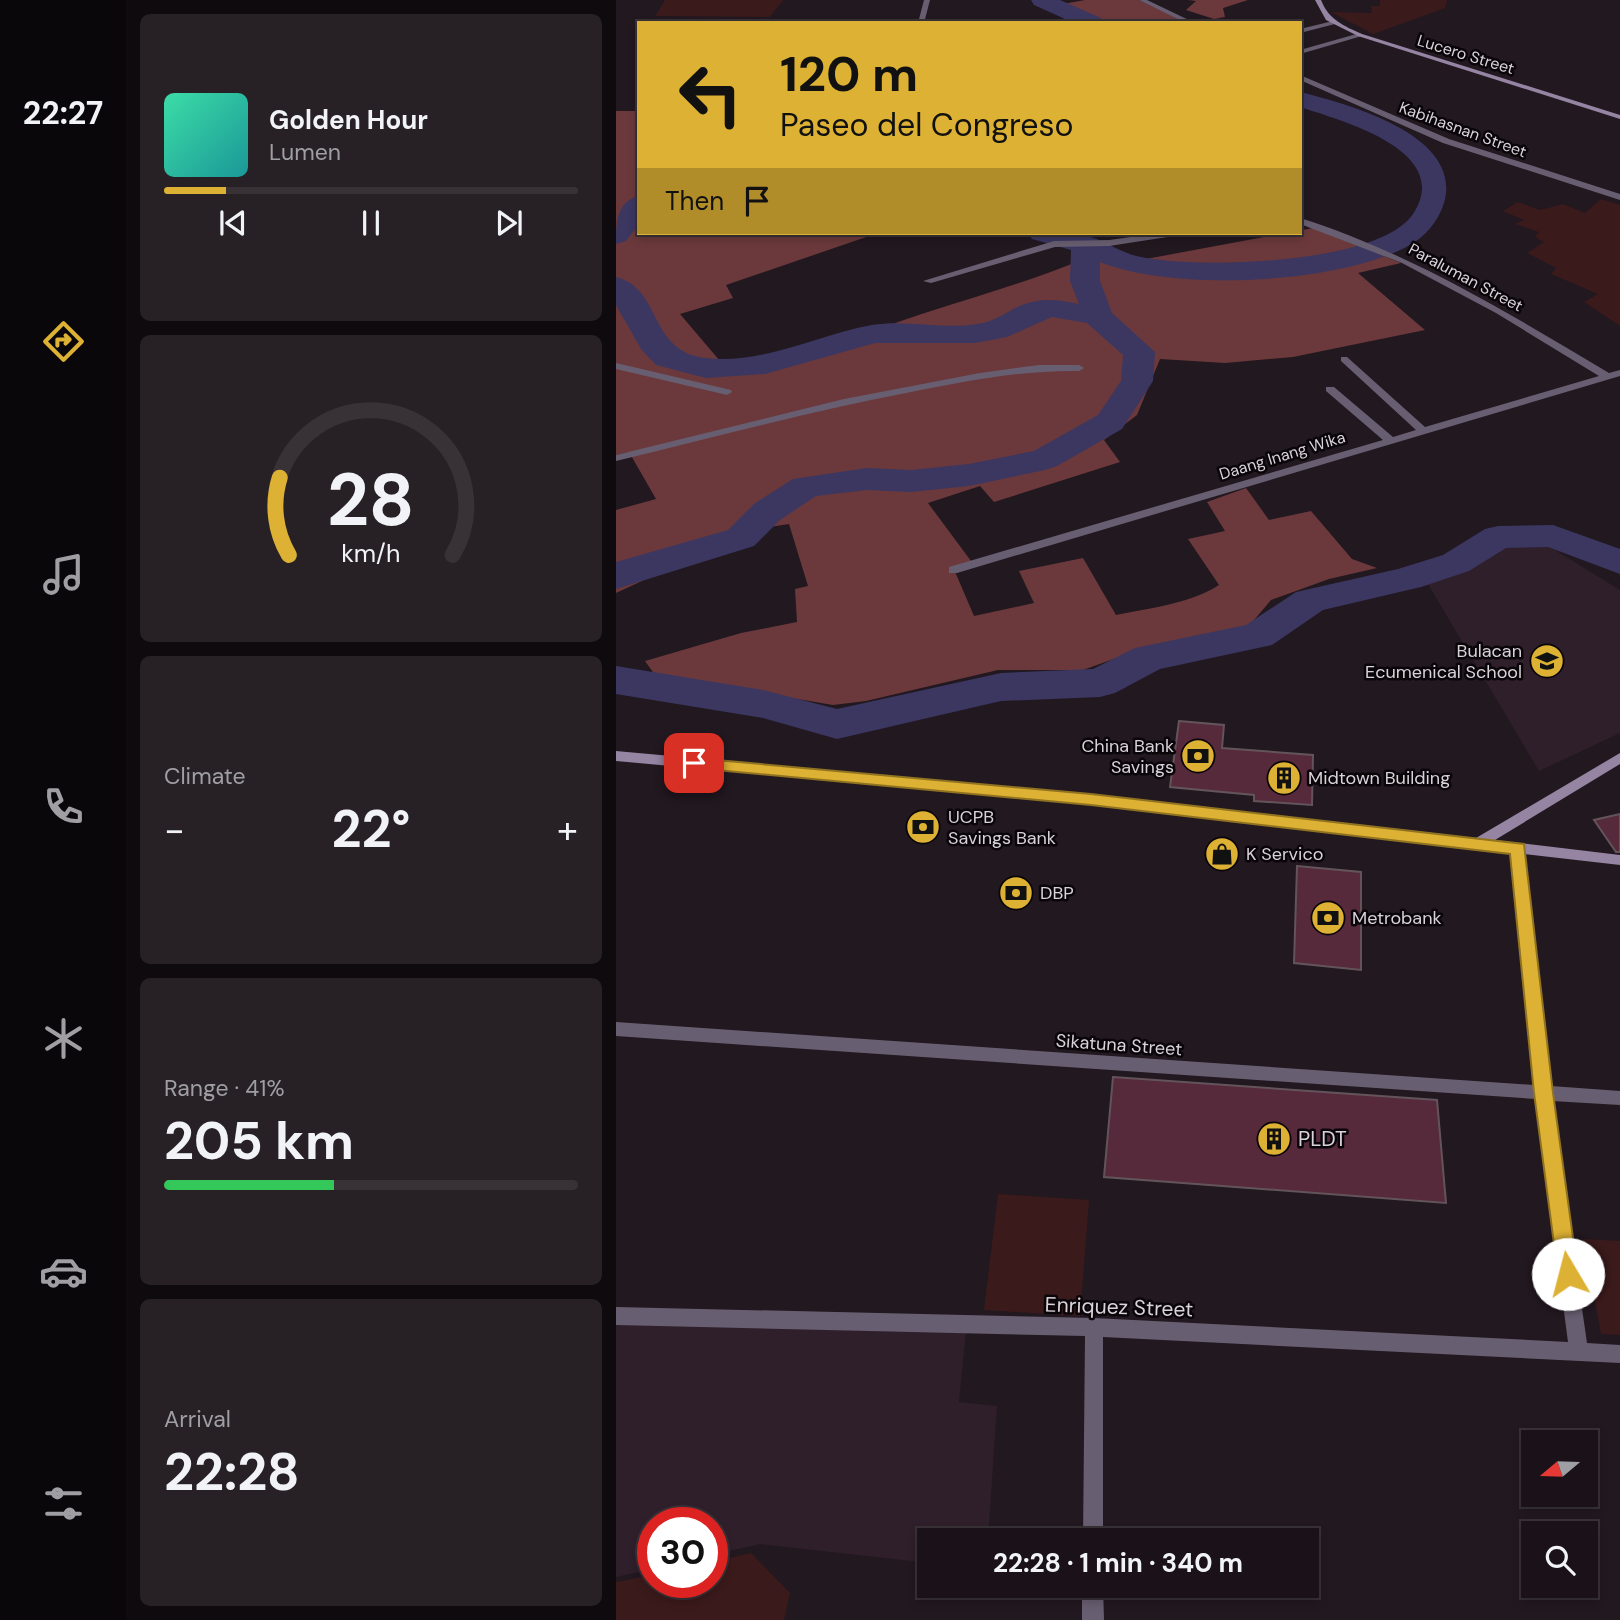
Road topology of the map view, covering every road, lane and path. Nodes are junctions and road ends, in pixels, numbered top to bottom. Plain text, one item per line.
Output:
1 (927, 0) edge
2 (1142, 0) edge
3 (1318, 0) edge
4 (922, 21) edge
5 (1188, 21) edge
6 (1333, 23) junction
7 (1302, 30) edge
8 (1360, 35) junction
9 (1302, 51) edge
10 (1302, 78) edge
11 (1620, 117) edge
12 (1620, 197) edge
13 (1302, 222) edge
14 (1161, 235) edge
15 (928, 281) dead end
16 (1344, 359) dead end
17 (616, 366) edge
18 (1079, 368) dead end
19 (1614, 375) edge
20 (1330, 389) dead end
21 (727, 392) dead end
22 (1422, 430) junction
23 (1389, 439) junction
24 (616, 458) edge
25 (953, 570) dead end
26 (616, 756) edge
27 (1620, 758) edge
28 (1478, 844) junction
29 (1518, 849) junction
30 (1620, 860) edge
31 (616, 1029) edge
32 (1543, 1093) junction
33 (1620, 1098) edge
34 (616, 1316) edge
35 (1094, 1327) junction
36 (1578, 1351) junction
37 (1620, 1354) edge
38 (1093, 1528) edge
39 (1093, 1598) edge
40 (1093, 1620) edge

1 - 4 street
2 - 5 street
3 - 6 street
6 - 7 street
6 - 8 street, Lucero Street
8 - 9 street
8 - 11 street, Lucero Street
10 - 12 street, Kabihasnan Street
13 - 19 street, Paraluman Street
14 - 15 street
16 - 22 street
17 - 21 street
18 - 24 street
19 - 22 street, Daang Inang Wika
20 - 23 street
22 - 23 street, Daang Inang Wika
23 - 25 street, Daang Inang Wika
26 - 28 street
27 - 28 street
28 - 29 street
29 - 30 street
29 - 32 street
31 - 32 street, Sikatuna Street
32 - 33 street, Sikatuna Street
32 - 36 street
34 - 35 street, Enriquez Street
35 - 36 street, Enriquez Street
35 - 38 street
36 - 37 street, Enriquez Street
39 - 40 street

